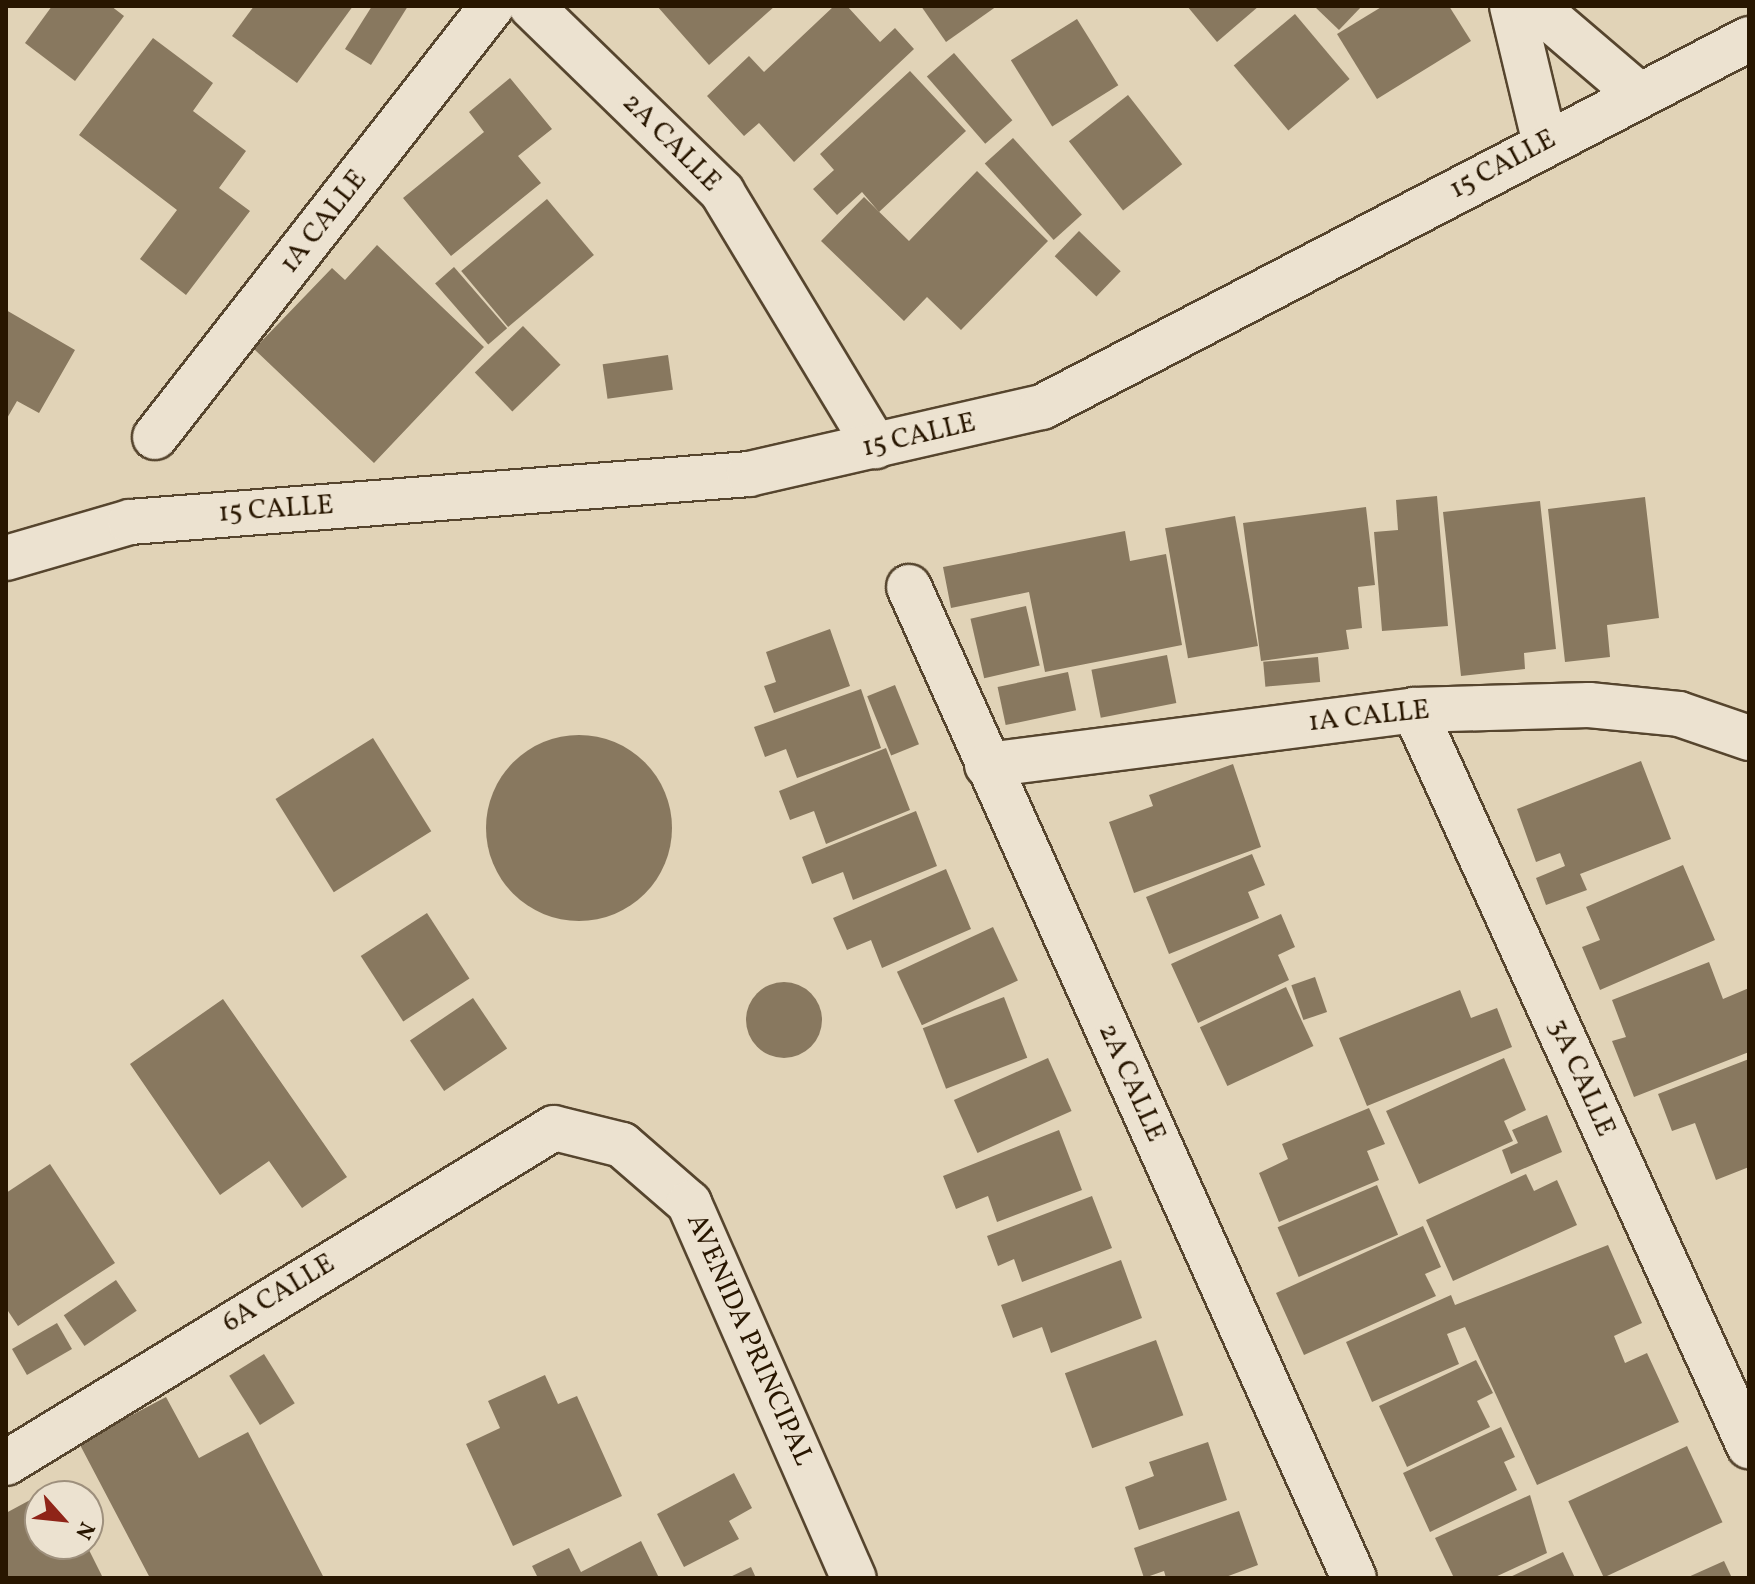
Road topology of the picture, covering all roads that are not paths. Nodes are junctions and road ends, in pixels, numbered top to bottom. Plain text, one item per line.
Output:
1 (492, 6) edge
2 (531, 6) edge
3 (1512, 6) edge
4 (1535, 6) edge
5 (1749, 39) edge
6 (1638, 94) junction
7 (1545, 143) junction
8 (155, 437) dead end
9 (875, 446) junction
10 (6, 558) edge
11 (909, 587) dead end
12 (1414, 710) junction
13 (1749, 738) edge
14 (987, 765) junction
15 (554, 1128) joint
16 (1749, 1446) edge
17 (6, 1463) edge
18 (854, 1578) edge
19 (1354, 1578) edge

1 - 8 street, 1A CALLE
2 - 9 street, 2A CALLE
3 - 7 street
4 - 6 street
5 - 6 street, 15 CALLE
6 - 7 street, 15 CALLE
7 - 9 street, 15 CALLE
9 - 10 street, 15 CALLE
11 - 14 street, 2A CALLE
12 - 13 street, 1A CALLE
12 - 14 street, 1A CALLE
12 - 16 street, 3A CALLE
14 - 19 street, 2A CALLE
15 - 17 street, 6A CALLE
15 - 18 street, AVENIDA PRINCIPAL

